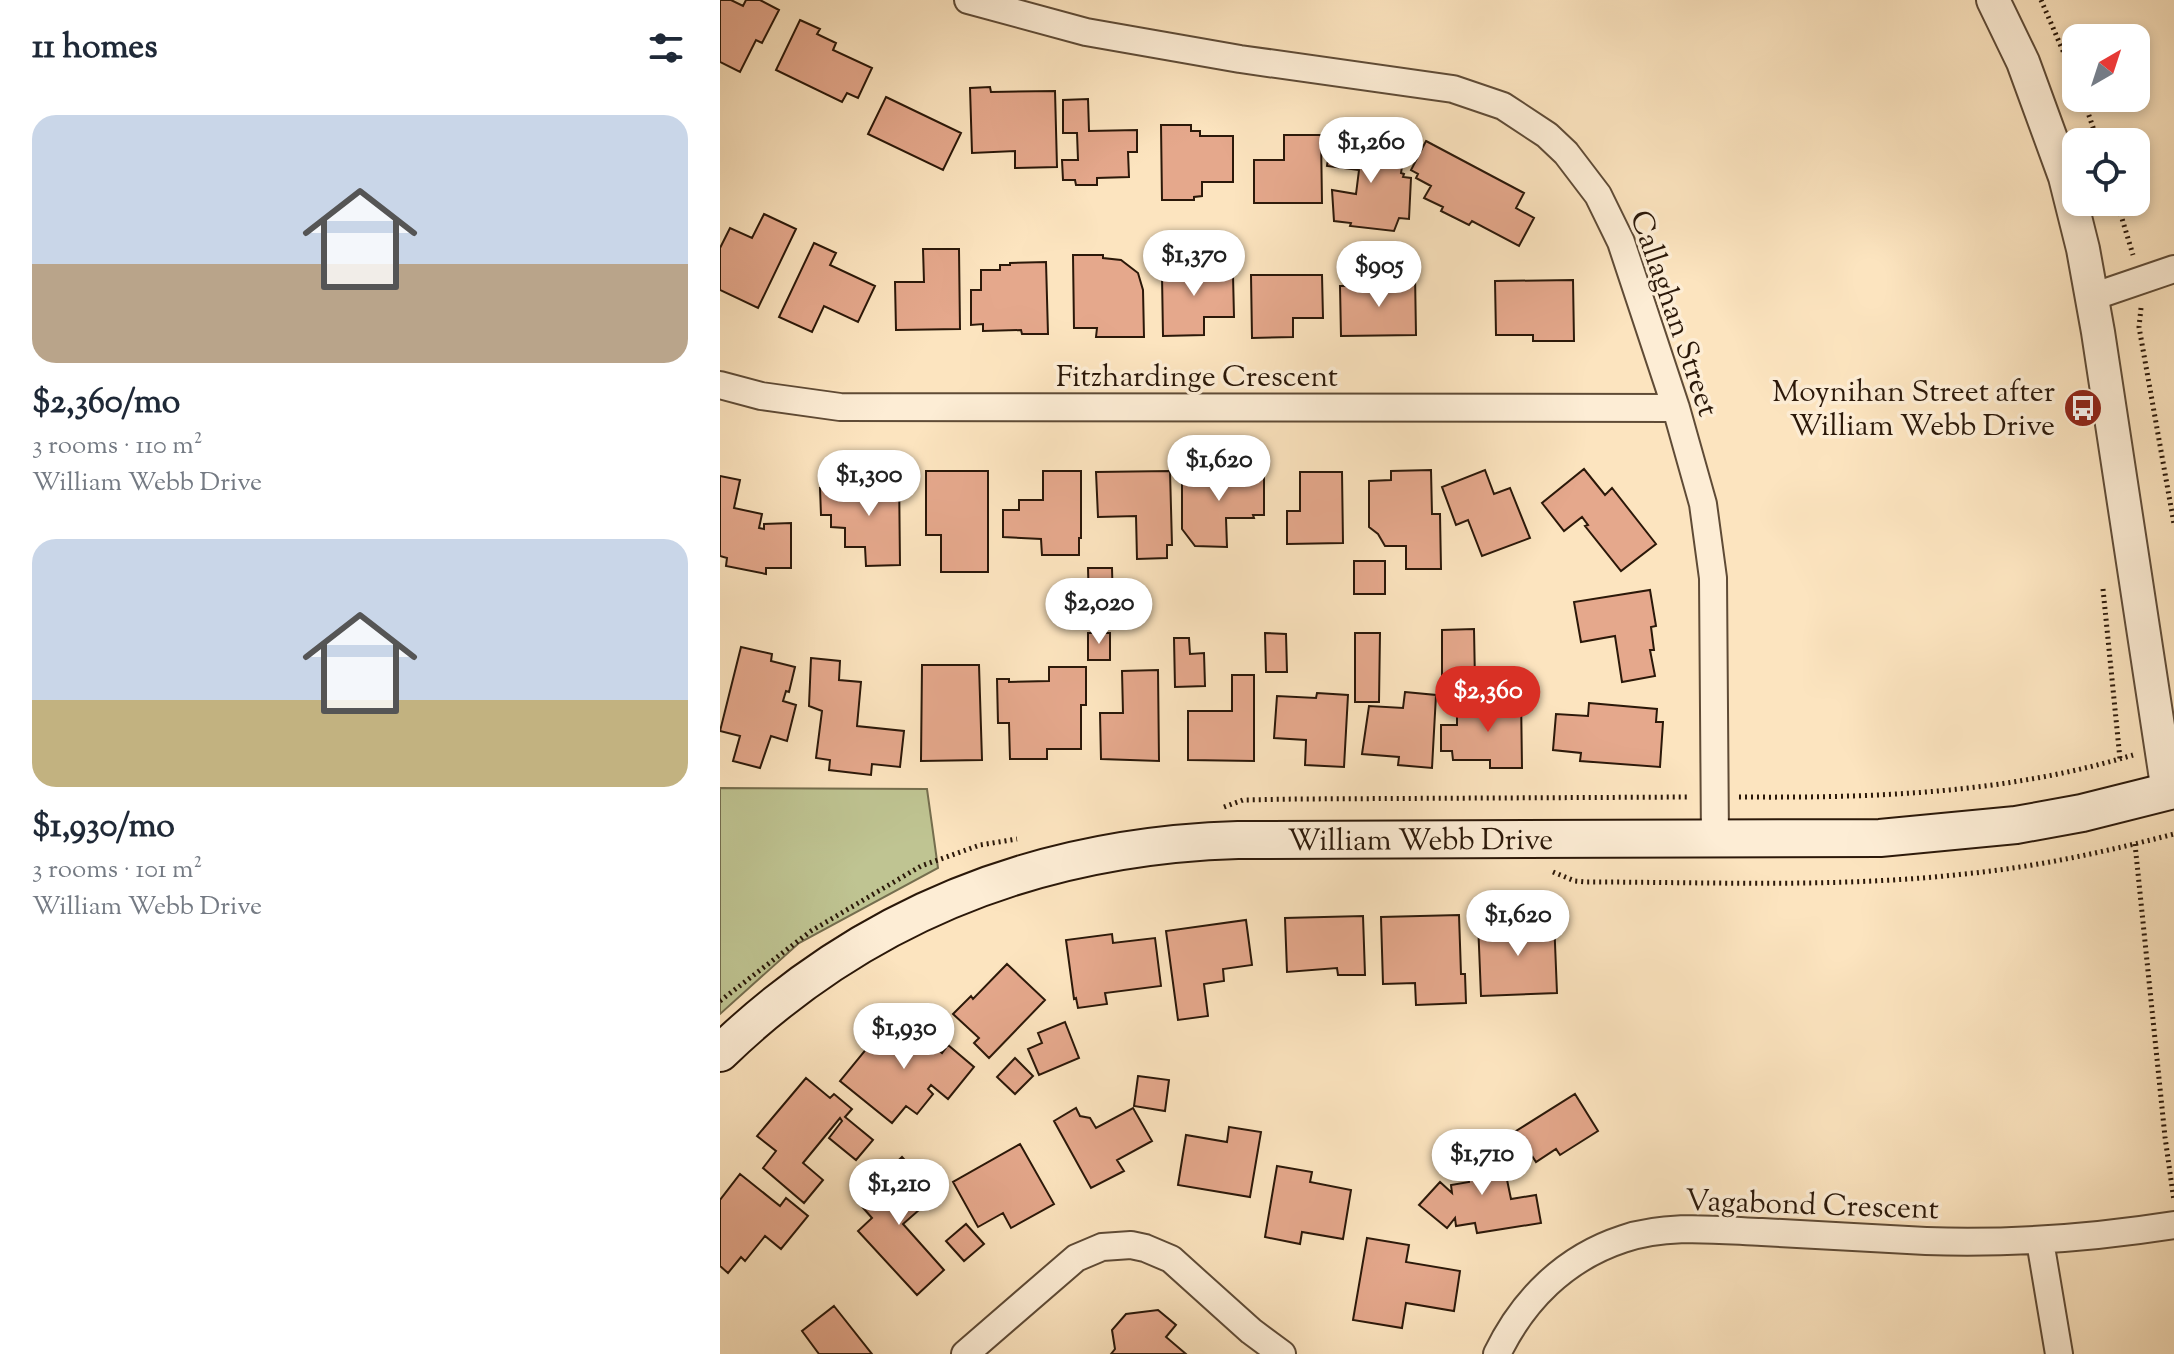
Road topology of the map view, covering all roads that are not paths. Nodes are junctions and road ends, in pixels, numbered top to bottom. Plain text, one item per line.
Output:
1 (968, 0) edge
2 (1993, 0) edge
3 (2174, 269) edge
4 (2092, 297) junction
5 (720, 385) edge
6 (1676, 408) junction
7 (2171, 791) edge
8 (1715, 840) junction
9 (720, 1053) edge
10 (2174, 1225) edge
11 (2040, 1241) junction
12 (965, 1354) edge
13 (1282, 1354) edge
14 (1497, 1354) edge
15 (2059, 1354) edge

1 - 6 street, Callaghan Street
2 - 4 street
3 - 4 street
4 - 7 street
5 - 6 street, Fitzhardinge Crescent
6 - 8 street, Callaghan Street
7 - 8 main road, William Webb Drive
8 - 9 main road, William Webb Drive
10 - 11 street, Vagabond Crescent
11 - 14 street, Vagabond Crescent
11 - 15 street
12 - 13 street

